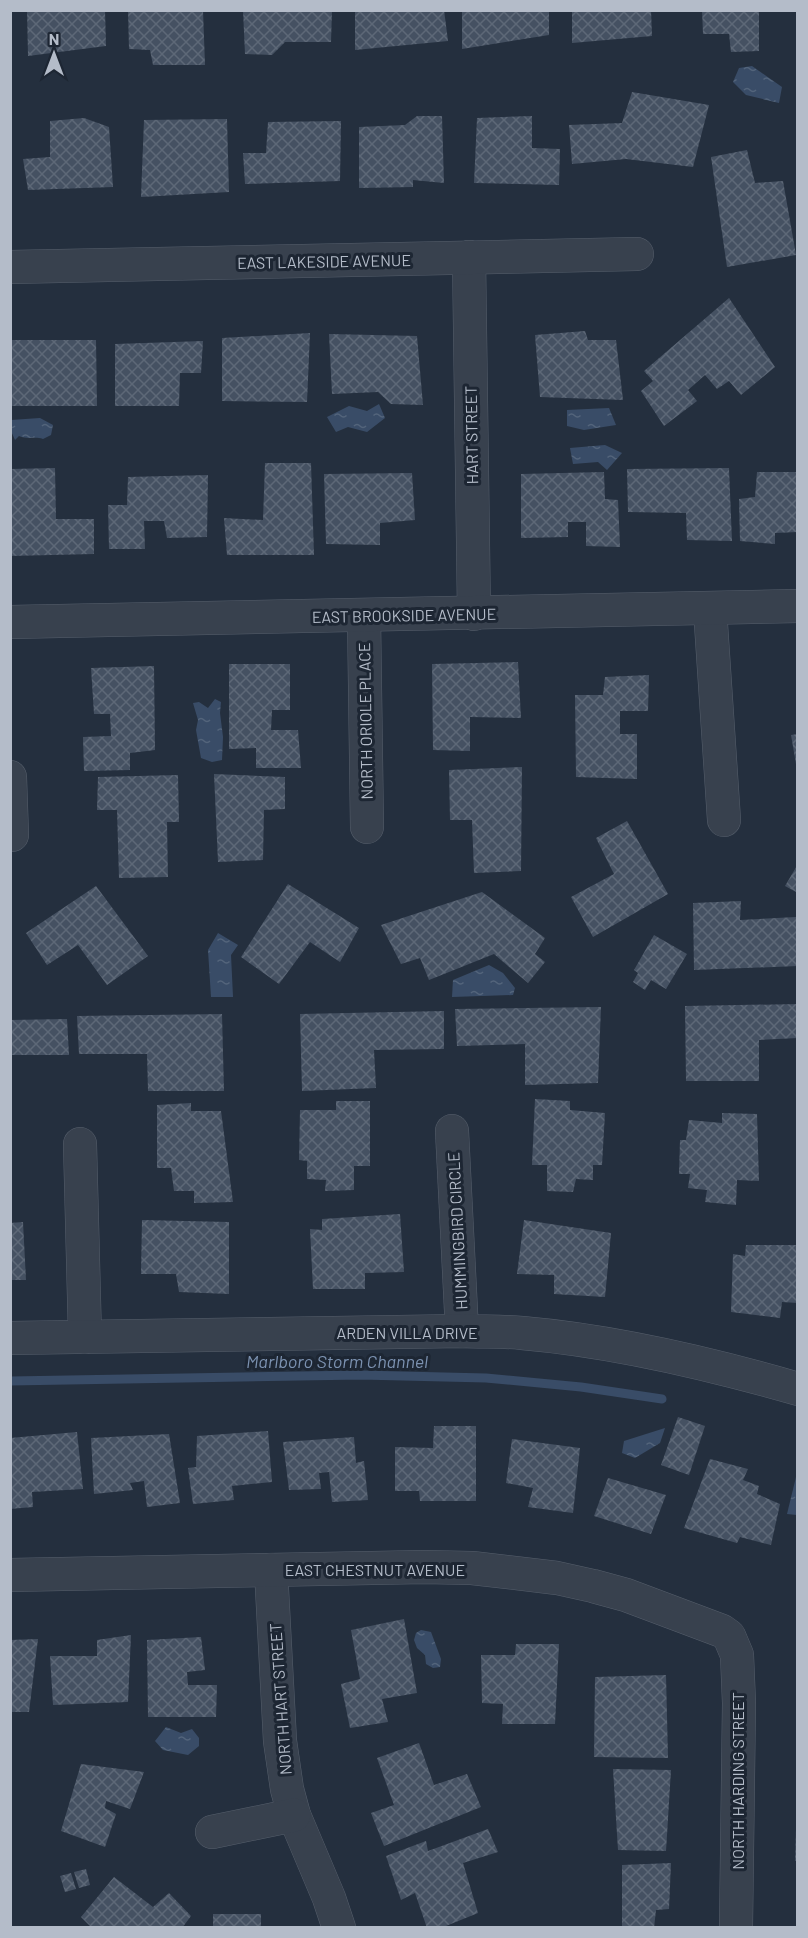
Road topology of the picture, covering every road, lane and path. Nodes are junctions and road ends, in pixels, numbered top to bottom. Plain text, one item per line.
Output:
1 (637, 254) dead end
2 (469, 257) junction
3 (10, 267) edge
4 (798, 606) edge
5 (710, 609) junction
6 (474, 614) junction
7 (364, 616) junction
8 (10, 622) edge
9 (10, 777) edge
10 (724, 820) dead end
11 (367, 827) dead end
12 (12, 835) edge
13 (452, 1131) dead end
14 (80, 1144) dead end
15 (462, 1331) junction
16 (85, 1337) junction
17 (10, 1338) edge
18 (798, 1389) edge
19 (271, 1570) junction
20 (10, 1575) edge
21 (729, 1636) joint
22 (294, 1815) junction
23 (212, 1832) dead end
24 (339, 1928) edge
25 (736, 1928) edge

1 - 2 street, EAST LAKESIDE AVENUE
2 - 3 street, EAST LAKESIDE AVENUE
2 - 6 street, HART STREET
4 - 5 street, EAST BROOKSIDE AVENUE
5 - 6 street, EAST BROOKSIDE AVENUE
5 - 10 street
6 - 7 street, EAST BROOKSIDE AVENUE
7 - 8 street, EAST BROOKSIDE AVENUE
7 - 11 street, NORTH ORIOLE PLACE
9 - 12 street
13 - 15 street, HUMMINGBIRD CIRCLE
14 - 16 street
15 - 16 street, ARDEN VILLA DRIVE
15 - 18 street, ARDEN VILLA DRIVE
16 - 17 street, ARDEN VILLA DRIVE
19 - 20 street, EAST CHESTNUT AVENUE
19 - 21 street, EAST CHESTNUT AVENUE
19 - 22 street, NORTH HART STREET
21 - 25 street, NORTH HARDING STREET
22 - 23 street
22 - 24 street, NORTH HART STREET

